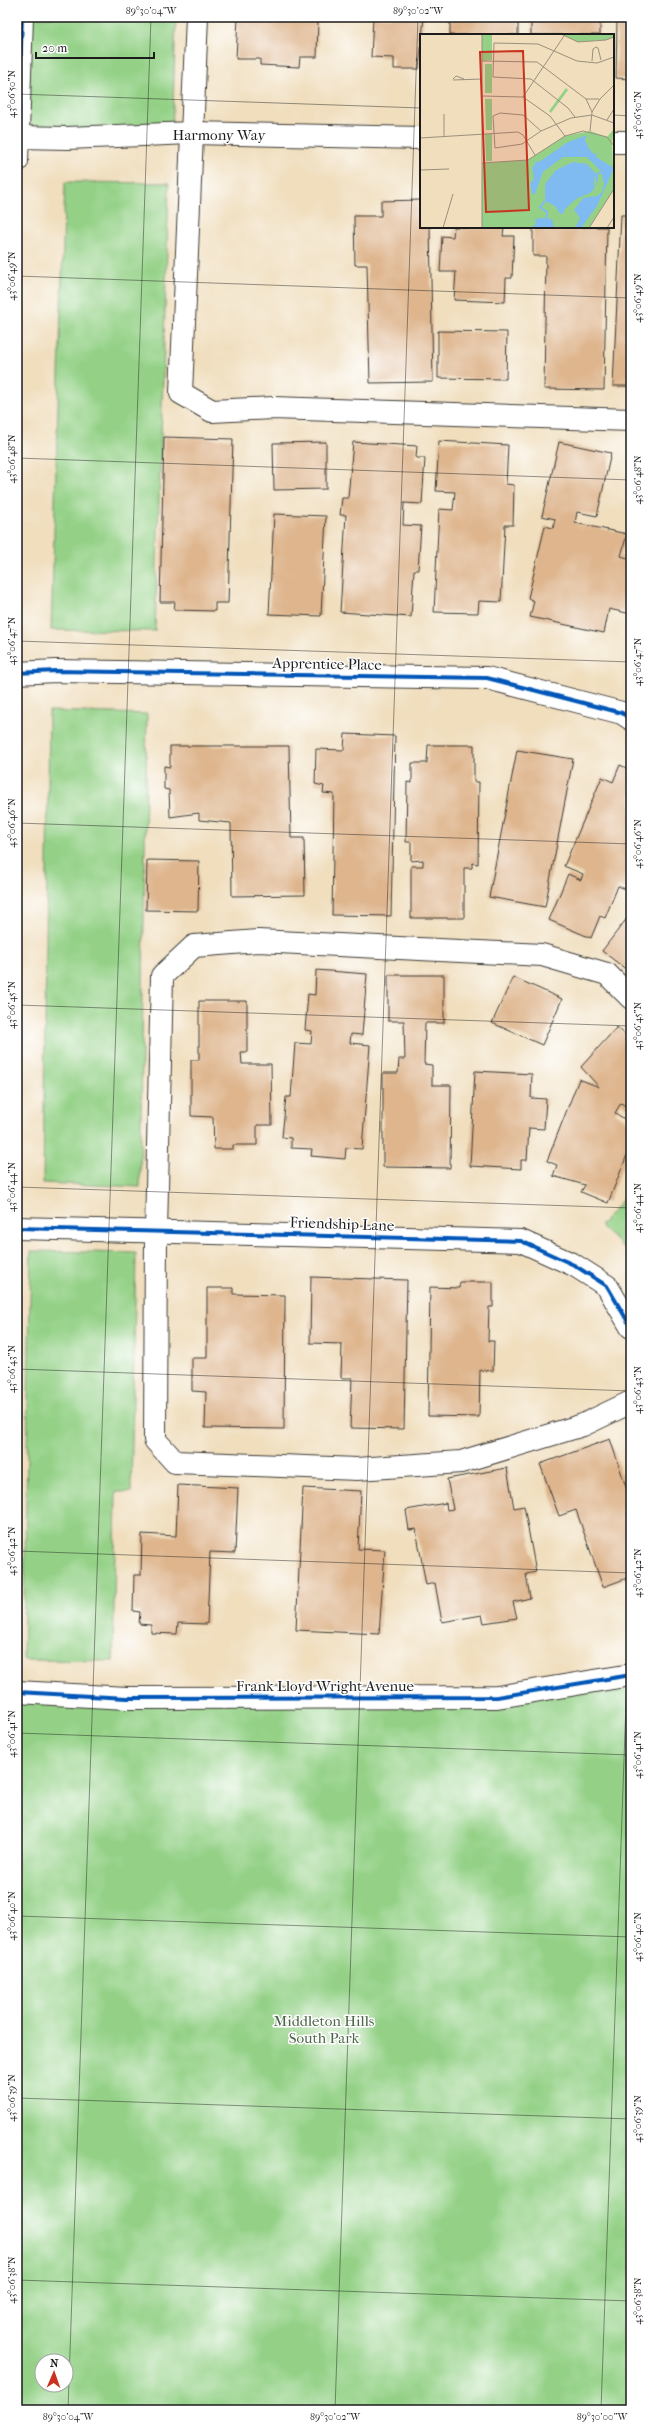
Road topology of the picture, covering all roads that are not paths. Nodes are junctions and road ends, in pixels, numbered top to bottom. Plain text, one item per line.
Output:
1 (22, 17) edge
2 (197, 17) edge
3 (192, 133) junction
4 (18, 137) edge
5 (420, 138) edge
6 (614, 142) edge
7 (631, 142) edge
8 (17, 161) edge
9 (631, 420) edge
10 (17, 673) edge
11 (628, 711) edge
12 (631, 998) edge
13 (17, 1228) edge
14 (156, 1231) junction
15 (631, 1327) edge
16 (631, 1402) edge
17 (631, 1675) edge
18 (17, 1692) edge

1 - 4 street
2 - 3 street
3 - 4 street, Harmony Way
3 - 5 street, Harmony Way
3 - 9 street
4 - 8 street
6 - 7 street
10 - 11 street, Apprentice Place
12 - 14 street
13 - 14 street, Friendship Lane
14 - 15 street, Friendship Lane
14 - 16 street
17 - 18 street, Frank Lloyd Wright Avenue

